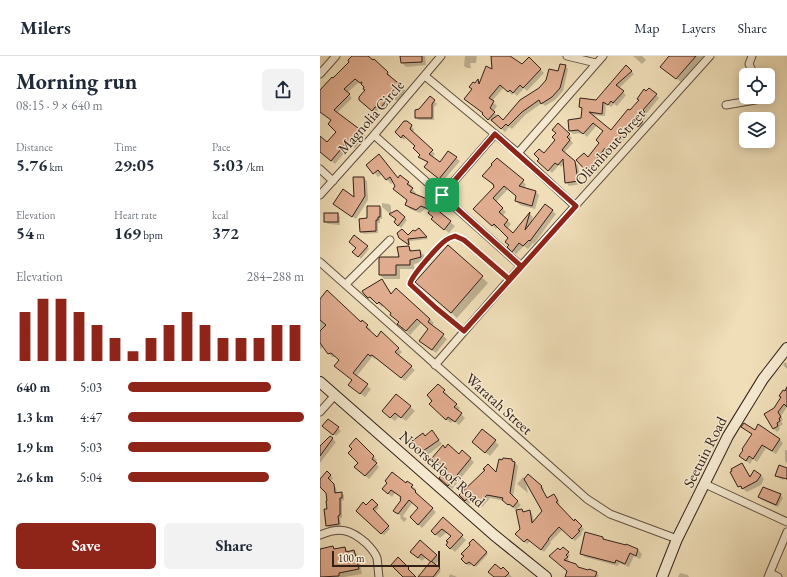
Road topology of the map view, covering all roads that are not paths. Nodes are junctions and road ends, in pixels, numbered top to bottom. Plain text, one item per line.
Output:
1 (336, 56) edge
2 (441, 56) edge
3 (567, 56) edge
4 (603, 56) edge
5 (710, 56) edge
6 (752, 56) edge
7 (596, 64) junction
8 (751, 68) edge
9 (320, 74) edge
10 (425, 76) junction
11 (739, 103) edge
12 (726, 105) dead end
13 (495, 134) junction
14 (374, 135) junction
15 (518, 153) junction
16 (320, 169) edge
17 (333, 180) junction
18 (320, 195) edge
19 (442, 195) junction
20 (576, 206) junction
21 (390, 240) dead end
22 (320, 262) edge
23 (521, 266) junction
24 (509, 279) junction
25 (346, 284) junction
26 (464, 331) junction
27 (787, 348) edge
28 (436, 365) junction
29 (320, 382) edge
30 (334, 395) junction
31 (320, 412) edge
32 (705, 484) junction
33 (787, 522) edge
34 (787, 532) edge
35 (320, 535) edge
36 (677, 539) junction
37 (769, 575) edge
38 (379, 577) edge
39 (546, 577) edge
40 (662, 577) edge
41 (778, 577) edge

1 - 9 street
2 - 10 street, Magnolia Circle
3 - 7 street
4 - 7 street
5 - 20 street, Olienhout Street
6 - 8 street
7 - 15 street
10 - 13 street
10 - 14 street, Magnolia Circle
11 - 12 street
13 - 15 street
13 - 19 street
14 - 17 street, Magnolia Circle
14 - 19 street
15 - 20 street
16 - 17 street
17 - 18 street, Magnolia Circle
19 - 23 street
20 - 23 street, Olienhout Street
21 - 25 street
22 - 25 street, Waratah Street
23 - 24 street, Olienhout Street
24 - 26 street, Olienhout Street
24 - 26 lane
25 - 28 street, Waratah Street
26 - 28 street, Olienhout Street
27 - 32 street, Seetuin Road
28 - 36 street, Waratah Street
29 - 30 street, Noorsekloof Road
30 - 31 street
30 - 39 street, Noorsekloof Road
32 - 33 street
32 - 36 street, Seetuin Road
34 - 37 street
35 - 38 street
36 - 40 street, Seetuin Road
37 - 41 street

